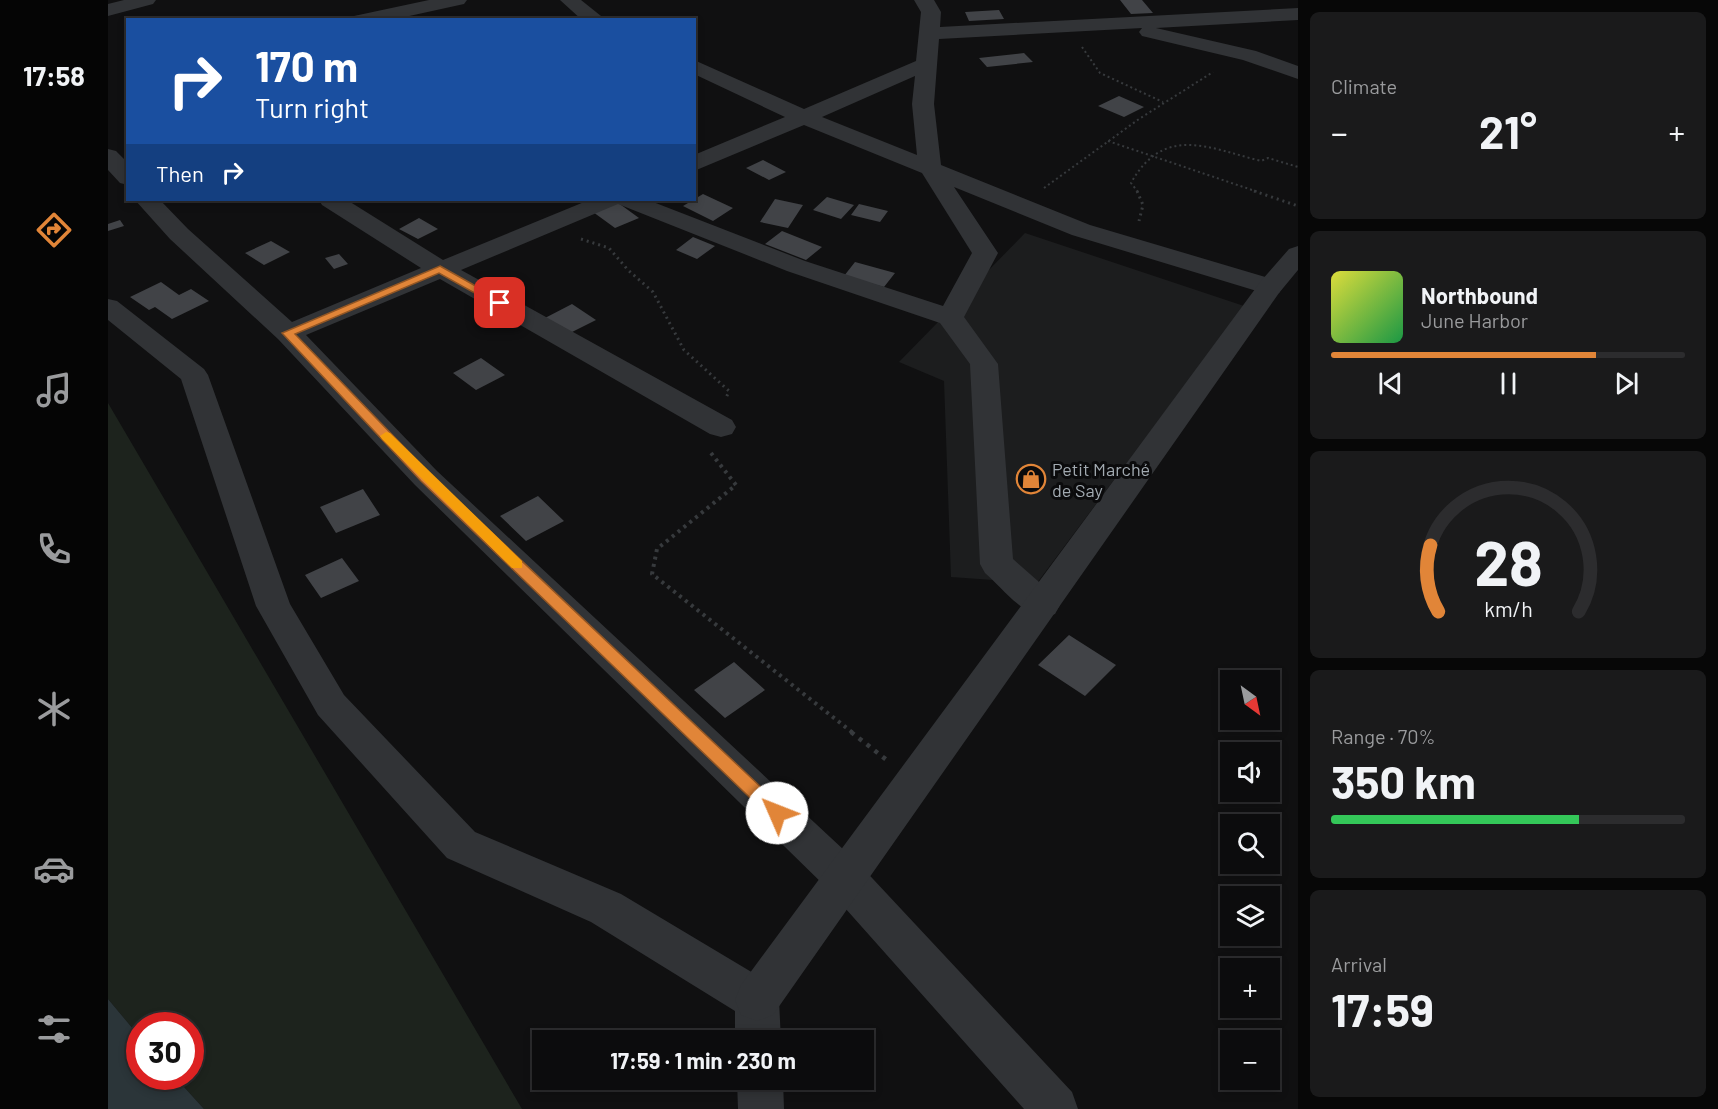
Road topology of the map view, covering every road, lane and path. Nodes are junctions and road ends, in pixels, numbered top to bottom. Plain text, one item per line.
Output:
1 (146, 0) edge
2 (457, 0) edge
3 (924, 0) edge
4 (1297, 0) edge
5 (124, 9) edge
6 (421, 9) edge
7 (583, 10) edge
8 (1289, 14) edge
9 (372, 18) edge
10 (566, 18) edge
11 (1111, 24) junction
12 (1067, 26) junction
13 (929, 34) junction
14 (1236, 52) junction
15 (926, 64) junction
16 (696, 67) edge
17 (1298, 73) edge
18 (1163, 102) junction
19 (806, 117) junction
20 (1108, 141) junction
21 (108, 156) edge
22 (1153, 157) junction
23 (696, 163) edge
24 (1298, 167) edge
25 (930, 168) junction
26 (126, 176) edge
27 (148, 201) edge
28 (333, 201) edge
29 (606, 201) edge
30 (631, 201) edge
31 (1022, 206) junction
32 (1298, 206) edge
33 (544, 226) junction
34 (1114, 240) junction
35 (1298, 254) edge
36 (440, 269) junction
37 (1269, 287) junction
38 (108, 307) edge
39 (950, 317) junction
40 (288, 333) junction
41 (721, 427) junction
42 (1043, 605) junction
43 (915, 781) junction
44 (844, 877) junction
45 (757, 1000) junction
46 (758, 1030) edge
47 (760, 1090) edge
48 (760, 1109) edge
49 (1055, 1109) edge

1 - 5 street
2 - 6 street
3 - 13 street
4 - 8 street
6 - 9 street
7 - 10 street
8 - 11 street
8 - 14 street
11 - 12 street
11 - 14 street
12 - 13 street
12 - 18 path
13 - 15 street
14 - 17 street
14 - 18 path
15 - 19 street
15 - 25 street
16 - 19 street
18 - 20 path
19 - 23 street
19 - 25 street
20 - 22 path
20 - 31 path
21 - 26 street
22 - 24 path
22 - 32 path
22 - 34 path
25 - 31 street
25 - 39 street
27 - 40 street
28 - 36 street
29 - 33 street
30 - 39 street
31 - 34 street
33 - 36 street
33 - 41 path
34 - 37 street
35 - 37 street
36 - 40 street
36 - 41 street
37 - 42 street
38 - 45 street
39 - 42 street
40 - 44 street
41 - 43 path
42 - 43 street
43 - 44 street
44 - 45 street
44 - 49 street
45 - 46 street
47 - 48 street

